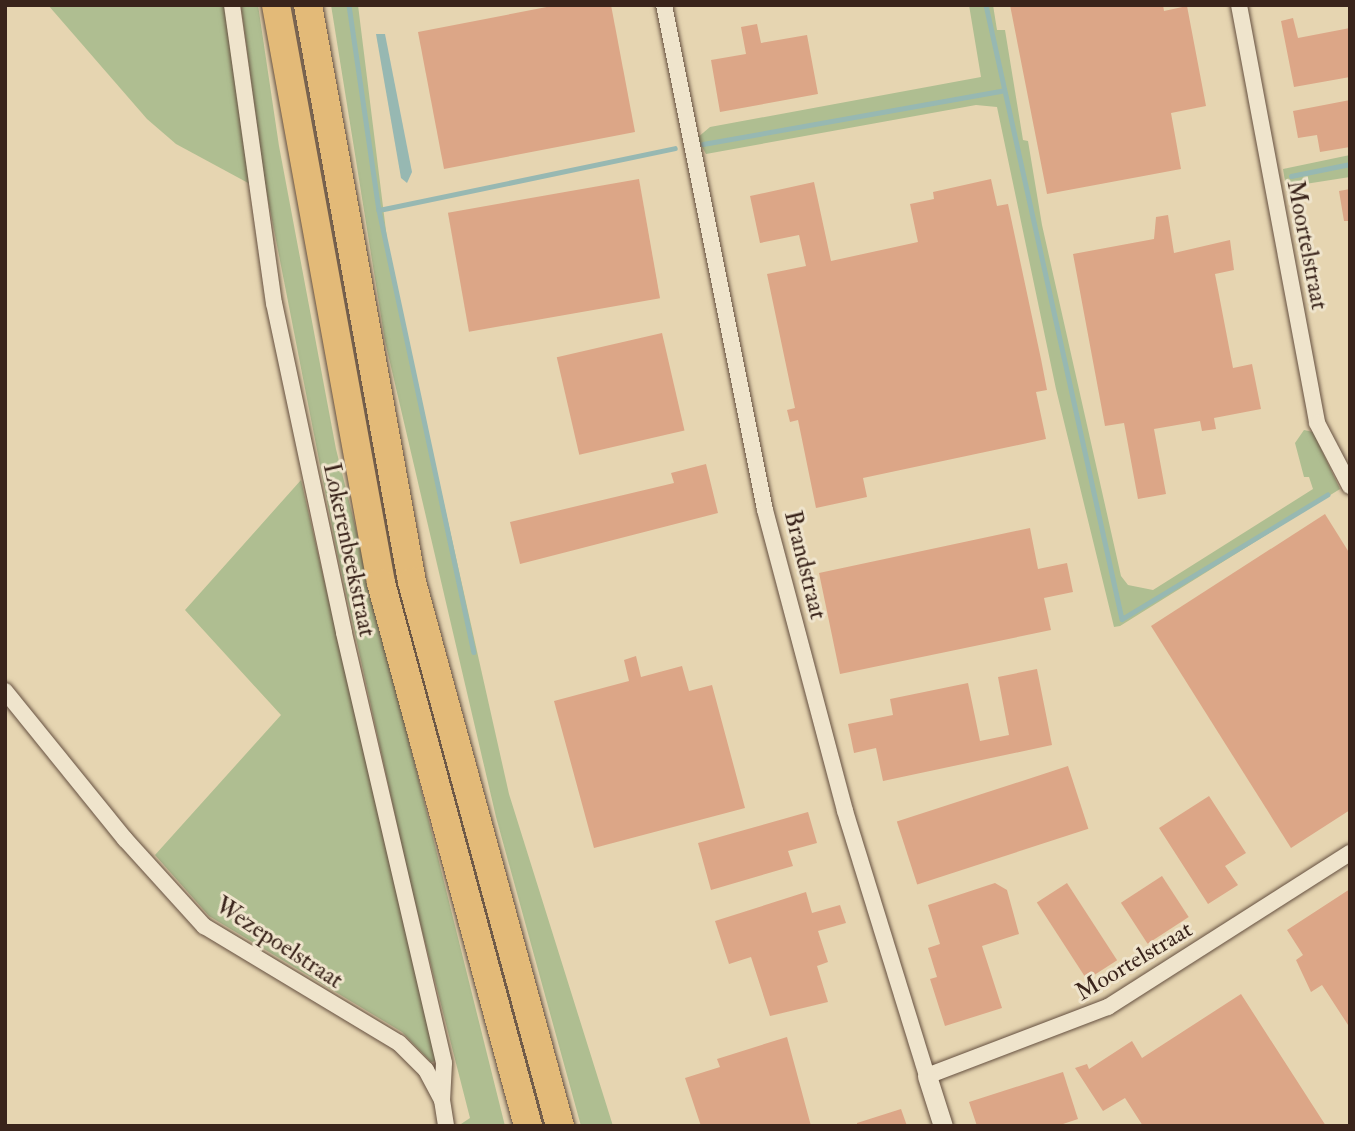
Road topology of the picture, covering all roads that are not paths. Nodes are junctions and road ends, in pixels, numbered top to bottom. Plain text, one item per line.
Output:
1 (232, 5) edge
2 (276, 5) edge
3 (308, 5) edge
4 (664, 5) edge
5 (1244, 6) edge
6 (1350, 486) edge
7 (5, 691) edge
8 (1350, 853) edge
9 (927, 1076) junction
10 (442, 1100) junction
11 (446, 1126) edge
12 (528, 1126) edge
13 (559, 1126) edge
14 (943, 1126) edge

1 - 10 street, Lokerenbeekstraat
2 - 12 highway
3 - 13 highway
4 - 9 street, Brandstraat
5 - 6 street, Moortelstraat
7 - 10 street, Wezepoelstraat
8 - 9 street, Moortelstraat
9 - 14 street, Brandstraat
10 - 11 street, Wezepoelstraat

